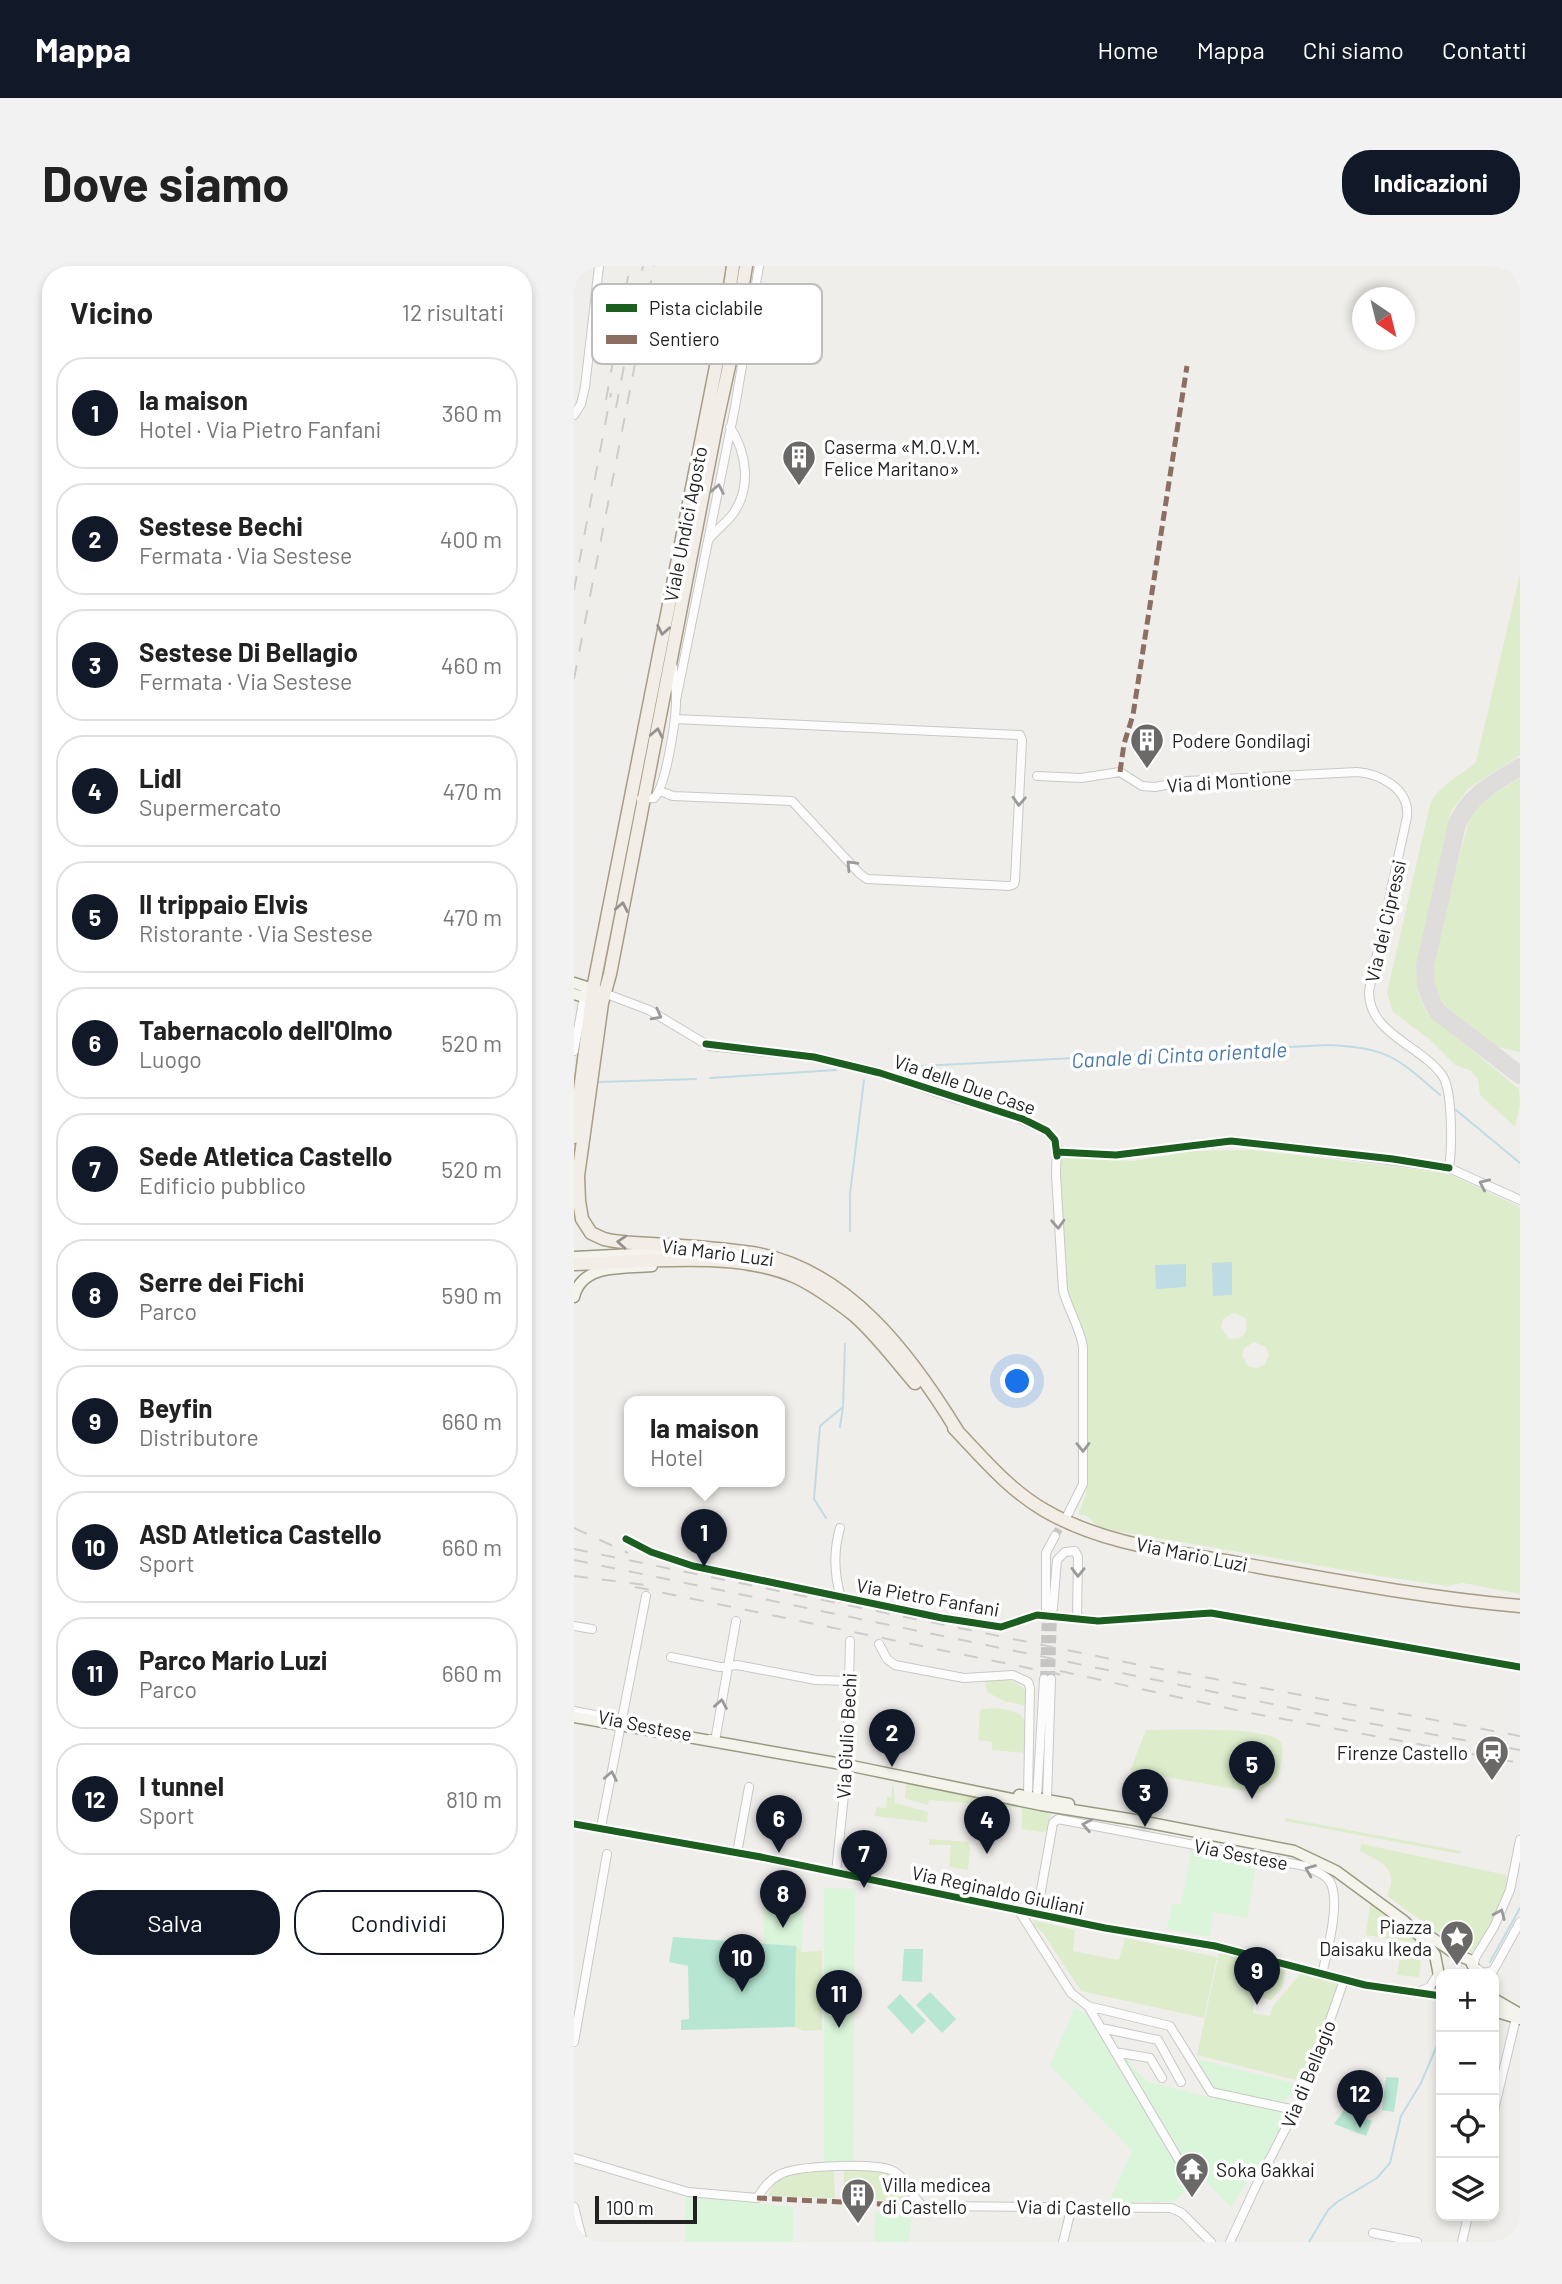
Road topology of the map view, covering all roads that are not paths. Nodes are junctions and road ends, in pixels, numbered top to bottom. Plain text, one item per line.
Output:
1 (599, 266) edge
2 (733, 266) edge
3 (746, 266) edge
4 (759, 266) edge
5 (597, 284) edge
6 (730, 284) edge
7 (743, 284) edge
8 (756, 284) edge
9 (592, 326) edge
10 (719, 364) edge
11 (730, 364) edge
12 (741, 364) edge
13 (712, 413) junction
14 (574, 415) edge
15 (732, 417) junction
16 (730, 427) junction
17 (707, 542) junction
18 (674, 645) junction
19 (676, 700) junction
20 (675, 719) junction
21 (1037, 776) dead end
22 (1382, 778) joint
23 (634, 781) junction
24 (660, 791) junction
25 (644, 800) junction
26 (574, 983) edge
27 (589, 994) edge
28 (574, 1051) edge
29 (574, 1137) edge
30 (1057, 1152) junction
31 (1449, 1168) junction
32 (578, 1176) junction
33 (1520, 1200) edge
34 (574, 1207) edge
35 (710, 1255) junction
36 (574, 1257) edge
37 (574, 1265) edge
38 (574, 1297) edge
39 (1068, 1514) tunnel mouth
40 (840, 1528) dead end
41 (1055, 1536) tunnel mouth
42 (626, 1539) dead end
43 (1418, 1594) junction
44 (646, 1596) dead end
45 (841, 1598) junction
46 (1520, 1600) edge
47 (1520, 1606) edge
48 (1077, 1619) junction
49 (736, 1621) dead end
50 (574, 1626) edge
51 (592, 1629) dead end
52 (850, 1641) dead end
53 (879, 1643) dead end
54 (671, 1657) dead end
55 (728, 1666) junction
56 (1520, 1667) edge
57 (1047, 1679) tunnel mouth
58 (849, 1681) junction
59 (574, 1711) edge
60 (574, 1717) edge
61 (621, 1723) junction
62 (715, 1741) junction
63 (847, 1765) junction
64 (947, 1786) junction
65 (749, 1787) dead end
66 (1039, 1797) junction
67 (1010, 1799) junction
68 (1072, 1810) junction
69 (1112, 1817) junction
70 (1055, 1820) joint
71 (574, 1824) edge
72 (601, 1827) junction
73 (1520, 1840) edge
74 (737, 1853) junction
75 (607, 1854) dead end
76 (836, 1873) junction
77 (1018, 1910) junction
78 (1037, 1913) junction
79 (1404, 1922) junction
80 (1520, 1922) edge
81 (1459, 1956) junction
82 (1437, 1969) edge
83 (1441, 1969) edge
84 (1475, 1969) edge
85 (1476, 1969) edge
86 (1494, 1969) edge
87 (1322, 1974) junction
88 (1436, 1977) edge
89 (1344, 1980) junction
90 (1415, 1993) junction
91 (1436, 1995) edge
92 (1499, 2003) edge
93 (1088, 2006) junction
94 (1499, 2012) edge
95 (1519, 2017) edge
96 (1101, 2028) junction
97 (574, 2042) edge
98 (1115, 2052) junction
99 (1163, 2078) dead end
100 (1181, 2082) dead end
101 (1498, 2095) edge
102 (1295, 2110) junction
103 (574, 2158) edge
104 (1186, 2172) dead end
105 (1072, 2206) junction
106 (574, 2207) edge
107 (1467, 2221) edge
108 (1373, 2233) dead end
109 (583, 2242) edge
110 (1063, 2242) edge
111 (1211, 2242) edge
112 (1230, 2242) edge
113 (1417, 2242) edge
114 (1462, 2242) edge

1 - 5 street
2 - 6 main road, Viale Undici Agosto
3 - 7 main road, Viale Undici Agosto
4 - 8 street
9 - 14 street
10 - 13 main road, Viale Undici Agosto
11 - 13 main road, Viale Undici Agosto
12 - 15 street
13 - 15 street
13 - 18 main road, Viale Undici Agosto
13 -> 23 main road, Viale Undici Agosto
15 - 16 street
17 -> 16 street
16 - 17 street
17 - 19 street
18 - 19 street, Viale Undici Agosto
25 -> 18 main road, Viale Undici Agosto
19 - 20 street, Viale Undici Agosto
20 - 24 street, Viale Undici Agosto
20 -> 24 street
21 - 22 street, Via di Montione
22 - 31 street, Via dei Cipressi
23 - 25 street
23 - 27 main road, Viale Undici Agosto
24 - 25 street
27 -> 25 main road, Viale Undici Agosto
26 - 27 main road
27 - 28 street
27 - 29 main road, Viale Undici Agosto
27 -> 30 street, Via delle Due Case
27 - 32 main road, Viale Undici Agosto
30 - 31 street
30 -> 39 street
33 -> 31 street
32 - 34 main road, Viale Undici Agosto
35 -> 32 main road, Via Mario Luzi
35 - 36 main road
35 - 37 main road, Via Mario Luzi
35 - 38 main road
35 - 43 main road, Via Mario Luzi
40 - 45 street
41 -> 48 street
42 - 45 street, Via Pietro Fanfani
43 - 46 main road, Via Mario Luzi
43 - 47 main road, Via Mario Luzi
44 - 61 street
45 - 48 street, Via Pietro Fanfani
48 - 56 street, Via Pietro Fanfani
49 - 55 street
50 - 51 street
52 - 58 street, Via Giulio Bechi
53 - 66 street
54 - 55 street
55 - 58 street
62 -> 55 street
57 - 66 street
58 - 63 street, Via Giulio Bechi
59 - 61 street, Via Sestese
60 - 61 main road, Via Sestese
61 - 62 main road, Via Sestese
72 -> 61 street
62 - 63 main road, Via Sestese
63 - 64 main road, Via Sestese
63 - 76 street, Via Giulio Bechi
64 - 66 main road, Via Sestese
64 - 67 main road, Via Sestese
65 - 74 street
66 - 67 street
66 - 68 street
66 - 69 main road, Via Sestese
67 - 68 main road, Via Sestese
68 - 69 main road, Via Sestese
69 - 79 main road, Via Sestese
70 - 78 street, Via Reginaldo Giuliani
87 -> 70 street, Via Sestese
71 - 72 street, Via Reginaldo Giuliani
72 - 74 street, Via Reginaldo Giuliani
85 -> 73 street
74 - 76 street, Via Reginaldo Giuliani
75 - 97 street
76 - 77 street, Via Reginaldo Giuliani
77 - 78 street, Via Reginaldo Giuliani
77 - 93 street
78 - 87 street, Via Reginaldo Giuliani
79 - 81 main road, Via Sestese
79 - 82 main road, Via Sestese
80 - 86 street
81 - 83 main road
81 - 84 main road
87 - 89 street, Via Reginaldo Giuliani
88 - 90 street
89 - 90 street, Via Reginaldo Giuliani
89 - 102 street, Via di Bellagio
90 - 91 street, Via Reginaldo Giuliani
92 - 95 main road
93 - 96 street
93 - 102 street
94 - 95 main road
95 - 101 street
96 - 98 street
96 - 100 street
98 - 99 street
98 - 104 street
102 - 112 street, Via di Bellagio
103 - 105 street, Via di Castello
105 - 110 street
105 - 111 street, Via di Castello
106 - 109 street
107 - 114 street
108 - 113 street

